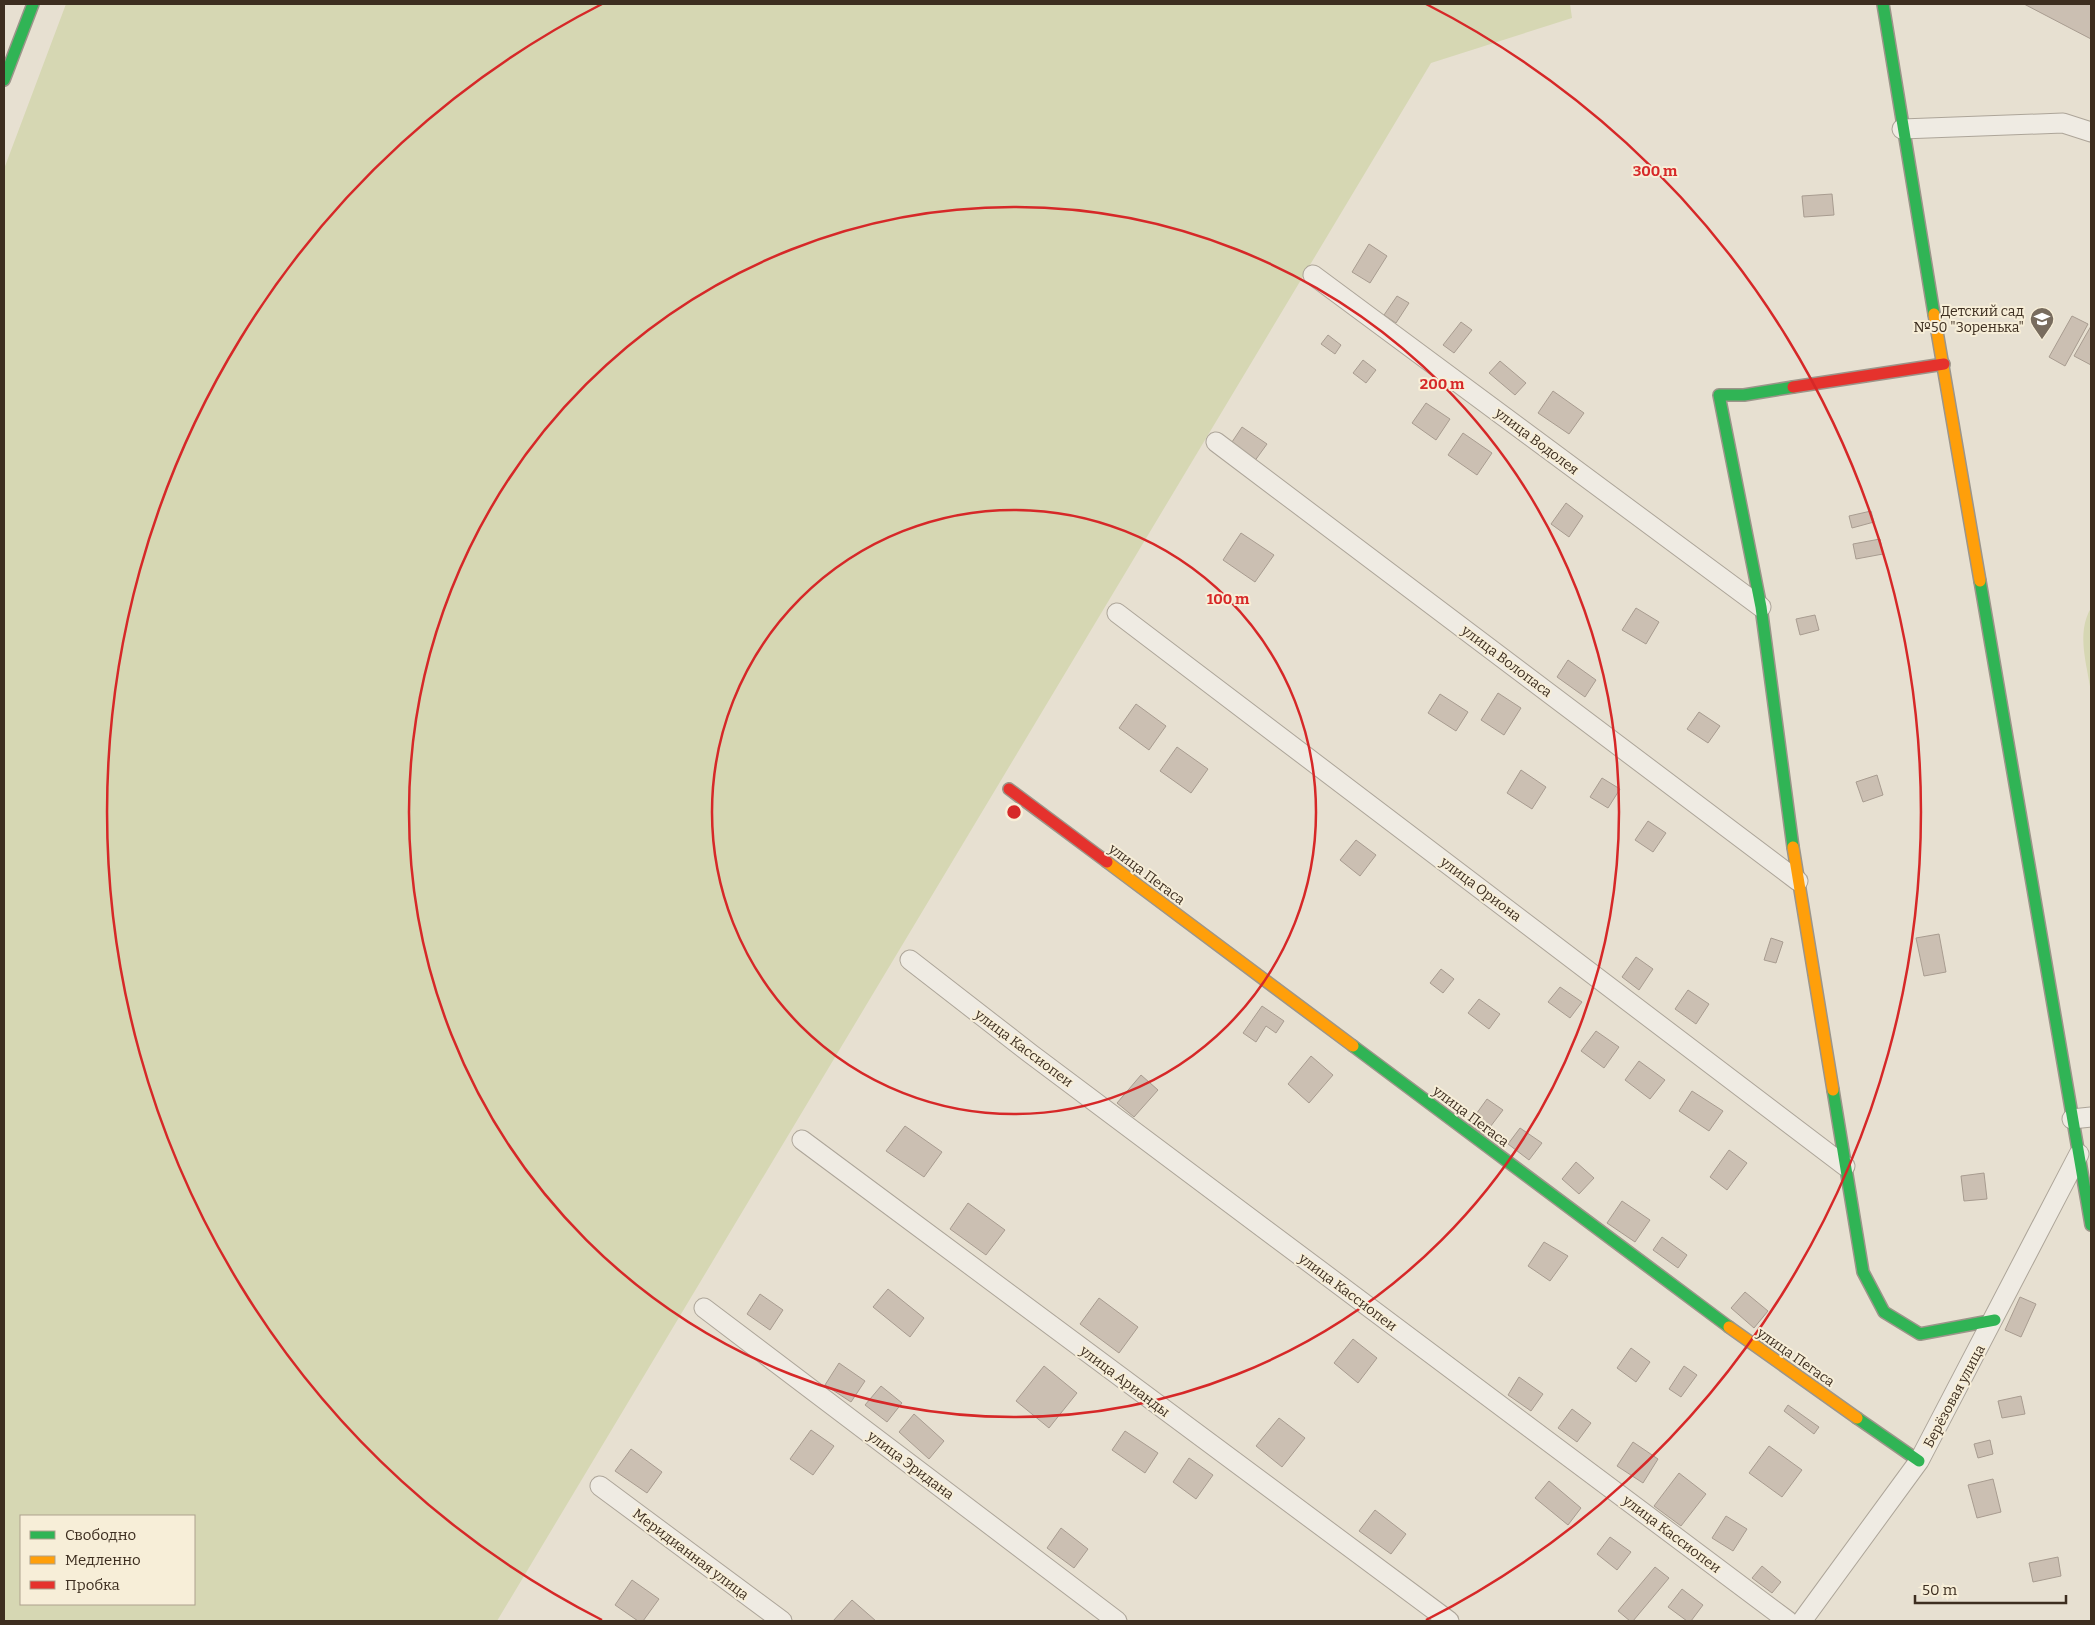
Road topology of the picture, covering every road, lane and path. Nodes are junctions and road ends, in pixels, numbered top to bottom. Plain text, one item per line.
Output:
1 (34, 4) edge
2 (1882, 4) edge
3 (4, 80) edge
4 (1902, 129) junction
5 (2091, 132) edge
6 (1313, 276) dead end
7 (1944, 364) junction
8 (1216, 442) dead end
9 (1762, 607) junction
10 (1117, 613) dead end
11 (1009, 789) dead end
12 (1798, 881) junction
13 (910, 960) dead end
14 (2091, 1118) edge
15 (2072, 1119) junction
16 (802, 1140) dead end
17 (2079, 1154) junction
18 (1845, 1166) junction
19 (2091, 1225) edge
20 (704, 1308) dead end
21 (1995, 1320) junction
22 (1919, 1461) junction
23 (600, 1486) dead end
24 (782, 1621) edge
25 (1118, 1621) edge
26 (1449, 1621) edge
27 (1788, 1621) edge
28 (1802, 1621) edge

1 - 3 street
2 - 4 street
4 - 5 street
4 - 7 street
6 - 9 street, улица Водолея
7 - 9 street
7 - 15 street
8 - 12 street, улица Волопаса
9 - 12 street
10 - 18 street, улица Ориона
11 - 22 street, улица Пегаса
12 - 18 street
13 - 27 street, улица Кассиопеи
14 - 15 street
15 - 17 street
16 - 26 street, улица Арианды
17 - 19 street
17 - 21 street, Берёзовая улица
18 - 21 street
20 - 25 street, улица Эридана
21 - 22 street, Берёзовая улица
22 - 28 street, Берёзовая улица
23 - 24 street, Меридианная улица

